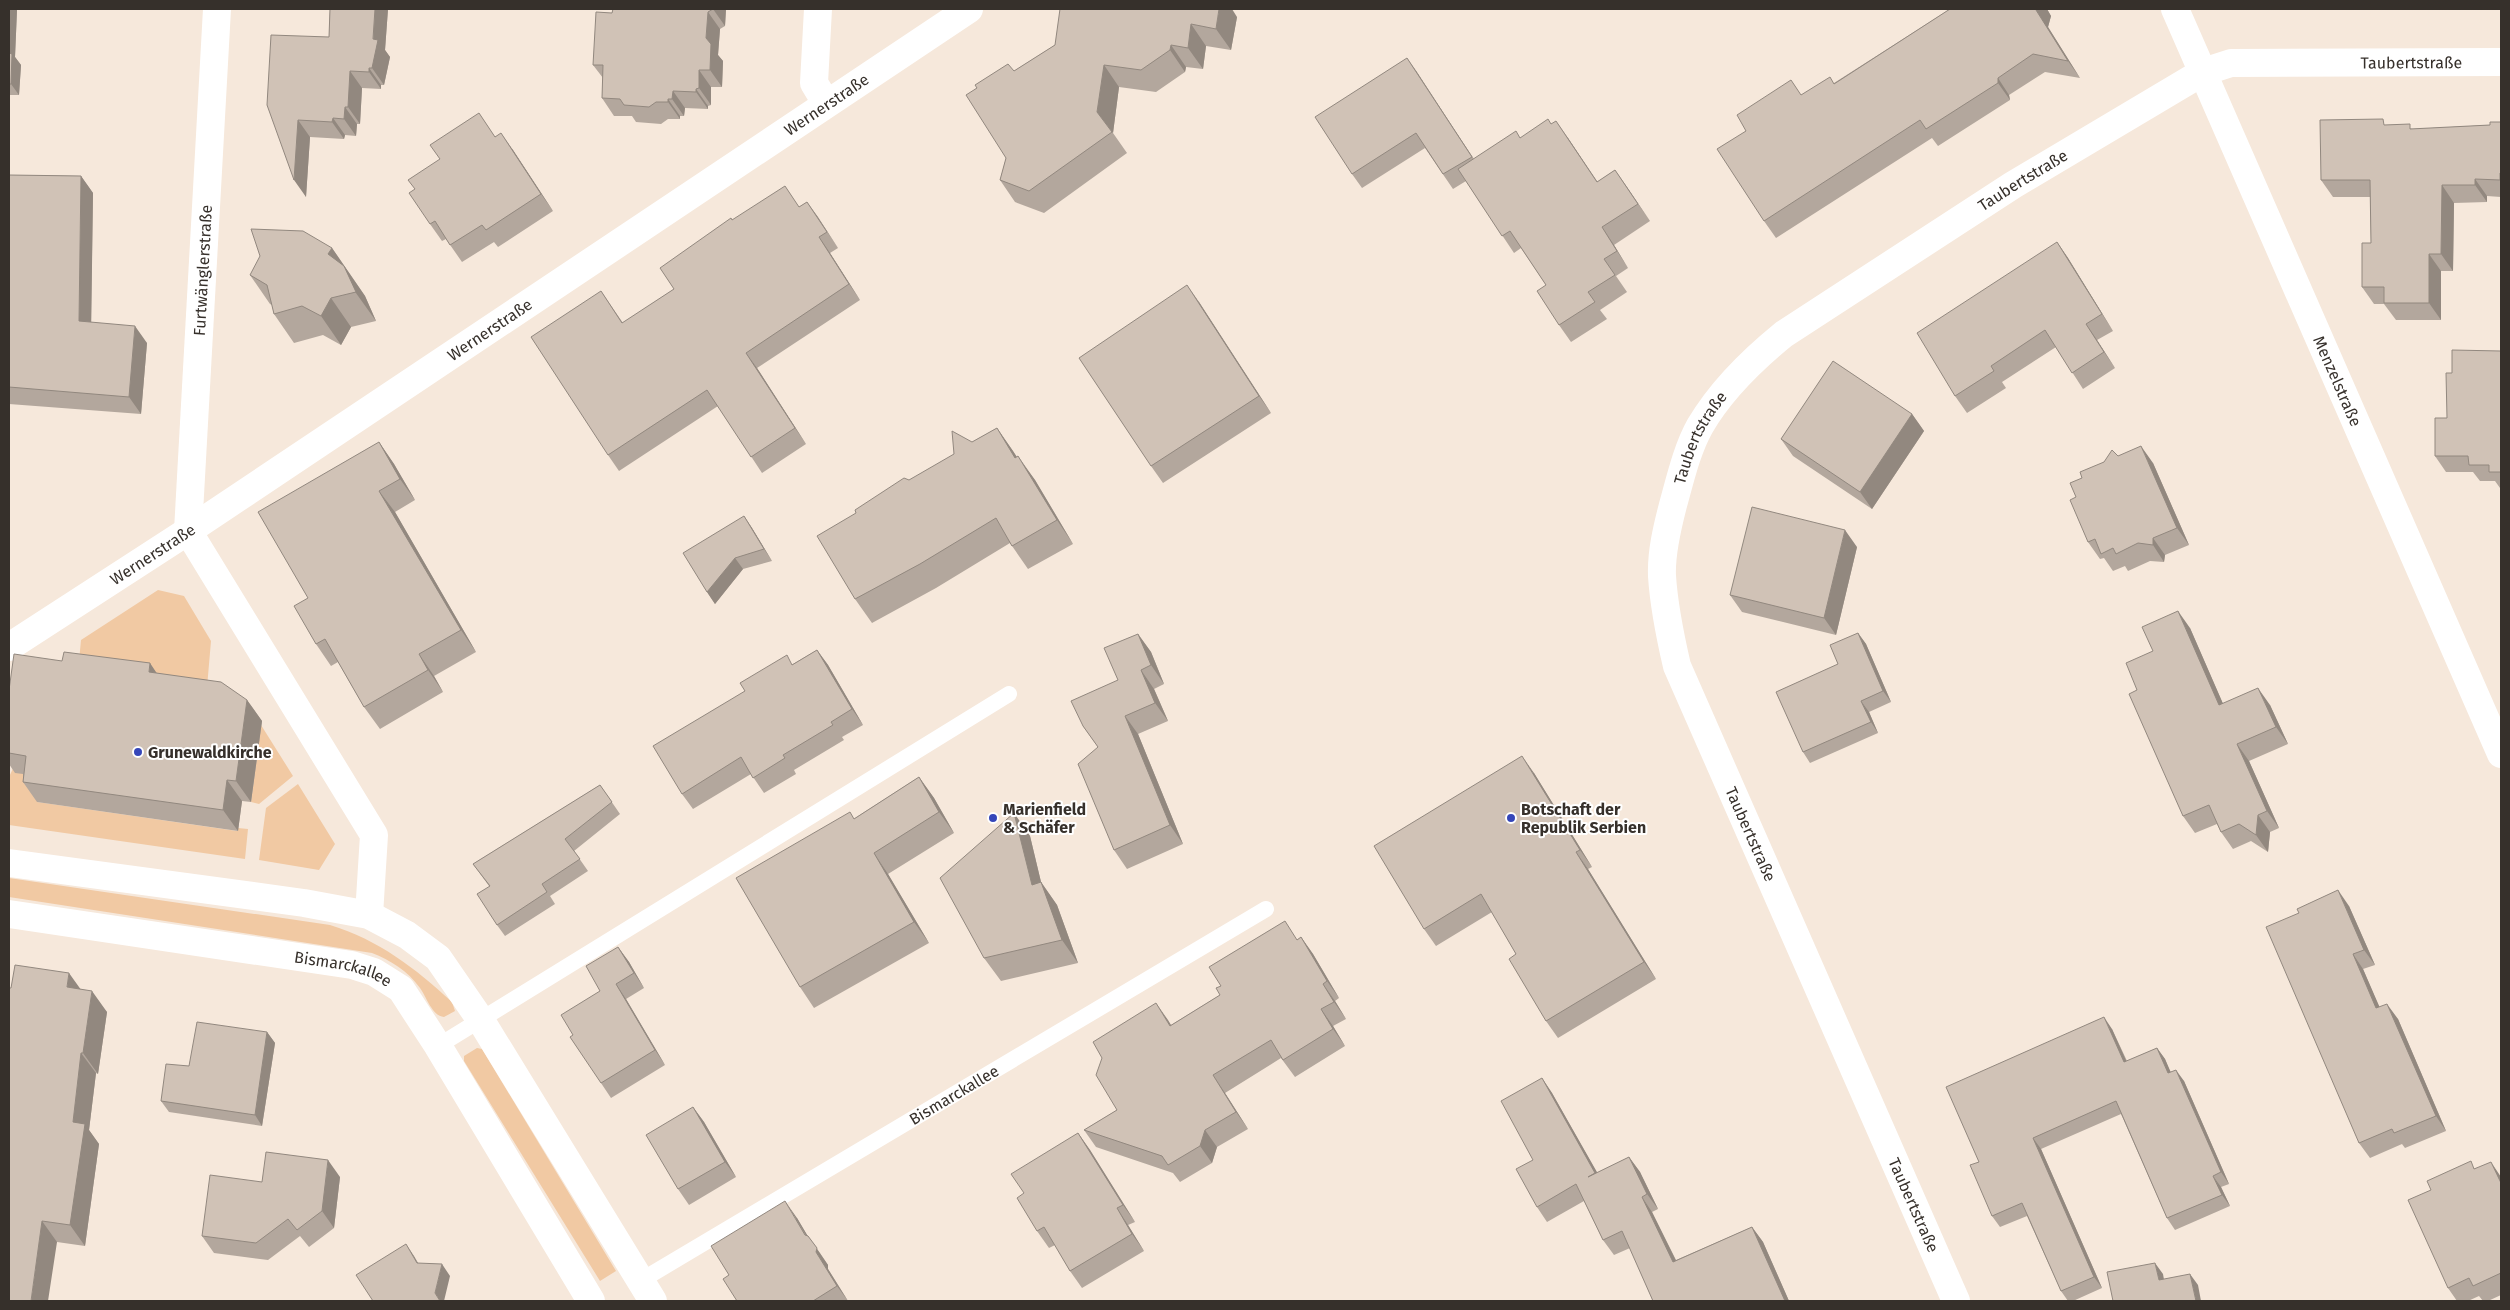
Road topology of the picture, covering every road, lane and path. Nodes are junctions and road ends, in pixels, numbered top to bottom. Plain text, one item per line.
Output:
1 (216, 9) edge
2 (818, 9) edge
3 (969, 9) edge
4 (2175, 9) edge
5 (2501, 62) edge
6 (2203, 72) junction
7 (826, 103) junction
8 (188, 531) junction
9 (9, 647) edge
10 (1009, 694) dead end
11 (2493, 712) edge
12 (2501, 754) edge
13 (9, 863) edge
14 (1266, 909) dead end
15 (9, 914) edge
16 (369, 915) junction
17 (480, 1019) junction
18 (438, 1046) junction
19 (647, 1291) edge
20 (591, 1301) edge
21 (1956, 1301) edge

1 - 8 street, Furtwänglerstraße
2 - 7 street
3 - 7 street, Wernerstraße
4 - 6 street, Menzelstraße
5 - 6 street, Taubertstraße
6 - 11 street, Menzelstraße
6 - 21 street, Taubertstraße
7 - 8 street, Wernerstraße
8 - 9 street, Wernerstraße
8 - 16 street
10 - 17 lane
11 - 12 street, Menzelstraße
13 - 16 street, Bismarckallee
14 - 19 lane, Bismarckallee
15 - 18 street, Bismarckallee
16 - 17 street, Bismarckallee
17 - 18 lane
17 - 19 street, Bismarckallee
18 - 20 street, Bismarckallee

